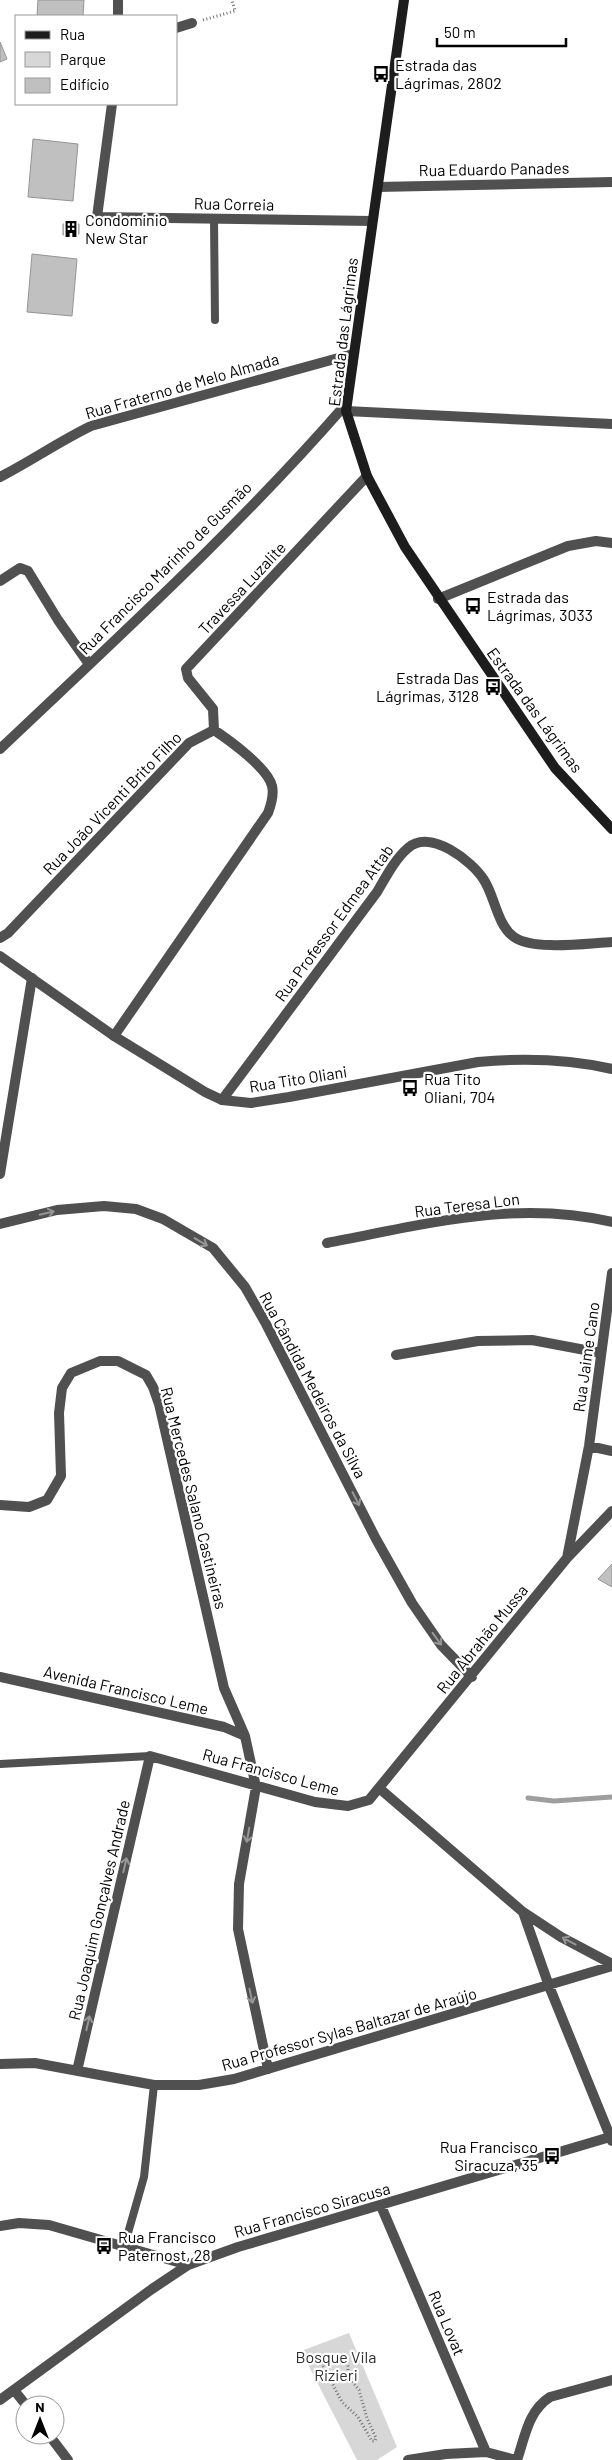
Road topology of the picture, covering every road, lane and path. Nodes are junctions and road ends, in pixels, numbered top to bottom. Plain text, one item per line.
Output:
1 (118, 0) edge
2 (232, 0) edge
3 (404, 0) edge
4 (118, 15) edge
5 (192, 23) joint
6 (178, 27) edge
7 (112, 105) edge
8 (612, 182) edge
9 (378, 187) junction
10 (214, 219) junction
11 (372, 221) junction
12 (215, 320) dead end
13 (353, 354) junction
14 (346, 408) junction
15 (612, 424) edge
16 (367, 476) junction
17 (0, 477) edge
18 (612, 543) edge
19 (0, 581) edge
20 (438, 599) junction
21 (89, 664) junction
22 (214, 730) junction
23 (0, 749) edge
24 (612, 829) edge
25 (0, 938) edge
26 (612, 942) edge
27 (0, 956) edge
28 (32, 978) junction
29 (114, 1036) junction
30 (612, 1069) edge
31 (222, 1100) junction
32 (0, 1174) edge
33 (612, 1222) edge
34 (0, 1224) edge
35 (327, 1243) dead end
36 (612, 1273) edge
37 (601, 1353) junction
38 (396, 1355) dead end
39 (589, 1446) junction
40 (612, 1451) edge
41 (0, 1505) edge
42 (612, 1511) edge
43 (567, 1558) junction
44 (472, 1676) junction
45 (0, 1677) edge
46 (245, 1736) junction
47 (150, 1756) junction
48 (0, 1764) edge
49 (256, 1787) junction
50 (379, 1788) junction
51 (523, 1912) junction
52 (612, 1965) edge
53 (549, 1986) junction
54 (0, 2064) edge
55 (268, 2069) junction
56 (77, 2071) junction
57 (154, 2085) junction
58 (611, 2139) edge
59 (381, 2206) junction
60 (0, 2226) edge
61 (124, 2247) junction
62 (188, 2265) junction
63 (322, 2364) joint
64 (612, 2380) edge
65 (14, 2390) junction
66 (18, 2395) edge
67 (0, 2400) edge
68 (57, 2445) edge
69 (486, 2452) junction
70 (68, 2460) edge
71 (408, 2460) edge
72 (517, 2460) edge

1 - 4 street
2 - 5 path
3 - 9 main road, Estrada das Lágrimas
5 - 6 street
7 - 10 street, Rua Correia
8 - 9 street, Rua Eduardo Panades
9 - 11 main road, Estrada das Lágrimas
10 - 11 street, Rua Correia
10 - 12 lane
11 - 13 main road, Estrada das Lágrimas
13 - 14 main road, Estrada das Lágrimas
13 - 17 street, Rua Fraterno de Melo Almada
14 - 15 street
14 - 16 main road, Estrada das Lágrimas
14 - 21 street, Rua Francisco Marinho de Gusmão
16 - 20 main road, Estrada das Lágrimas
16 - 22 street, Travessa Luzalite
18 - 20 street
19 - 21 street
20 - 24 main road, Estrada das Lágrimas
21 - 23 street, Rua Francisco Marinho de Gusmão
22 - 25 street, Rua João Vicenti Brito Filho
22 - 29 street
26 - 31 street, Rua Professor Edmea Attab
27 - 28 street, Rua Tito Oliani
28 - 29 street, Rua Tito Oliani
28 - 32 street
29 - 31 street, Rua Tito Oliani
30 - 31 street, Rua Tito Oliani
33 - 35 street, Rua Teresa Lon
34 -> 44 street, Rua Cândida Medeiros da Silva
36 - 37 street, Rua Jaime Cano
37 - 38 street
37 - 39 street, Rua Jaime Cano
39 - 40 street
39 - 43 street, Rua Jaime Cano
41 - 46 street, Rua Mercedes Salano Castineiras
42 - 43 street, Rua Abrahão Mussa
43 - 44 street, Rua Abrahão Mussa
44 - 50 street, Rua Abrahão Mussa
45 - 46 street, Avenida Francisco Leme
46 - 49 street, Rua Mercedes Salano Castineiras
47 - 48 lane
47 - 49 street, Rua Francisco Leme
56 -> 47 street, Rua Joaquim Gonçalves Andrade
49 - 50 street, Rua Francisco Leme
49 -> 55 street
50 - 51 street
52 -> 51 street
51 - 53 street
52 - 53 street, Rua Professor Sylas Baltazar de Araújo
53 - 55 street, Rua Professor Sylas Baltazar de Araújo
53 - 58 street
54 - 56 street, Rua Professor Sylas Baltazar de Araújo
55 - 57 street, Rua Professor Sylas Baltazar de Araújo
56 - 57 street, Rua Professor Sylas Baltazar de Araújo
57 - 61 lane
58 - 59 street, Rua Francisco Siracusa
59 - 62 street, Rua Francisco Siracusa
59 - 69 street, Rua Lovat
60 - 61 street
61 - 62 street
62 - 65 street, Rua Francisco Siracusa
63 - 63 path
64 - 72 street
65 - 66 street
65 - 67 street, Rua Francisco Siracusa
68 - 70 street
69 - 71 street
69 - 72 street

